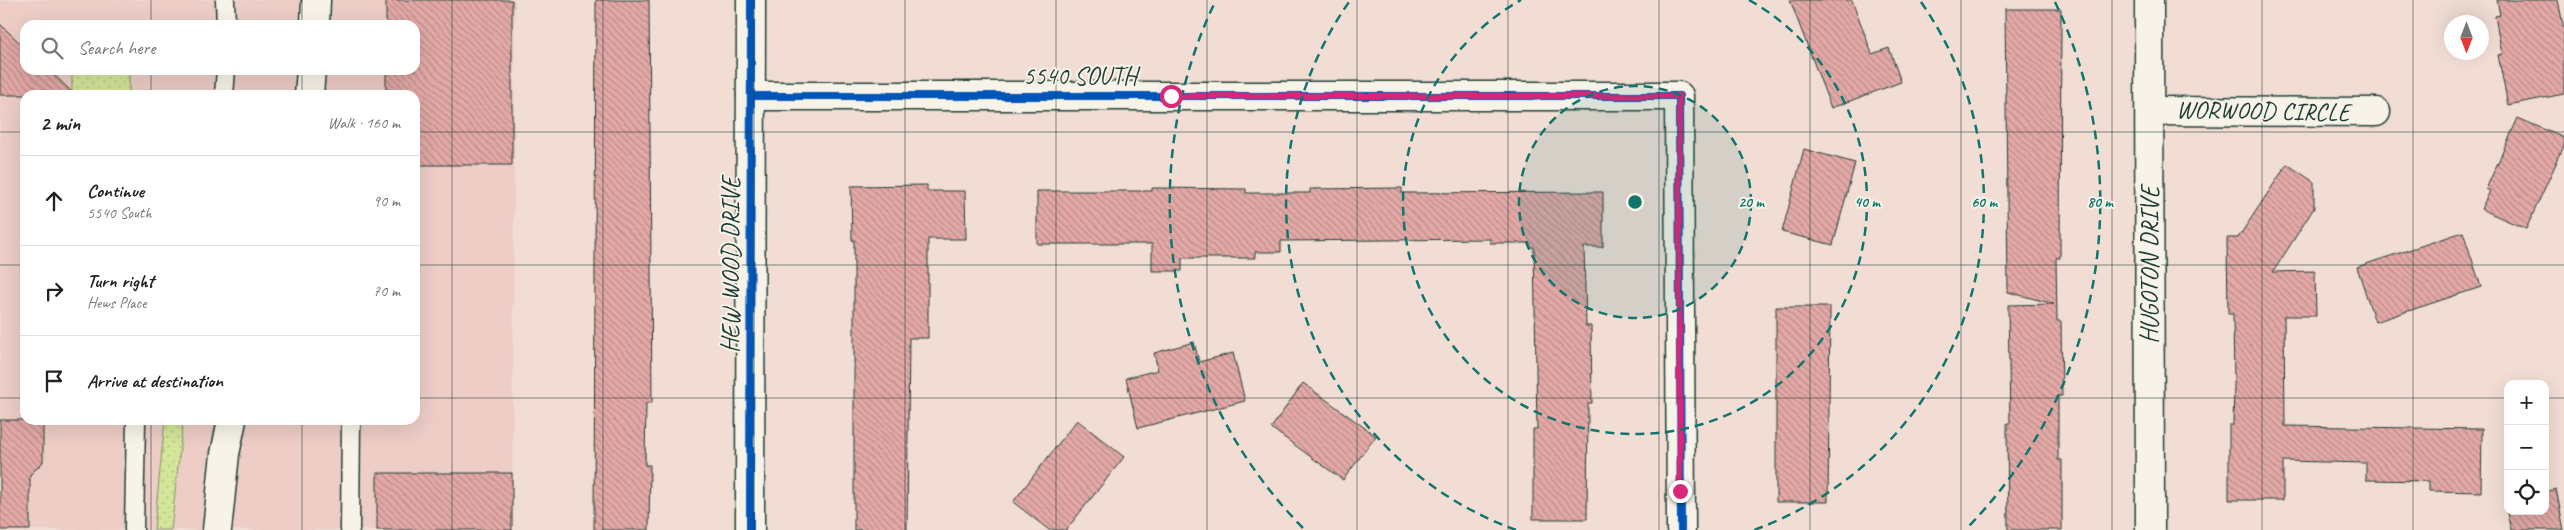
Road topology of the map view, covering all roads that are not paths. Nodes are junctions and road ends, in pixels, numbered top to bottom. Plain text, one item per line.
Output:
1 (226, 0) edge
2 (316, 0) edge
3 (751, 0) edge
4 (2149, 0) edge
5 (226, 20) edge
6 (315, 20) edge
7 (226, 75) edge
8 (311, 75) edge
9 (224, 90) edge
10 (309, 90) edge
11 (751, 96) junction
12 (2150, 110) junction
13 (2376, 112) dead end
14 (136, 425) edge
15 (231, 425) edge
16 (351, 425) edge
17 (134, 530) edge
18 (217, 530) edge
19 (350, 530) edge
20 (750, 530) edge
21 (1680, 530) edge
22 (2150, 530) edge

1 - 5 lane
2 - 6 street
3 - 11 street, HEW WOOD DRIVE
4 - 12 street, HUGOTON DRIVE
7 - 9 lane
8 - 10 street
11 - 20 street, HEW WOOD DRIVE
11 - 21 street, 5540 SOUTH
12 - 13 street, WORWOOD CIRCLE
12 - 22 street, HUGOTON DRIVE
14 - 17 lane
15 - 18 street
16 - 19 lane

